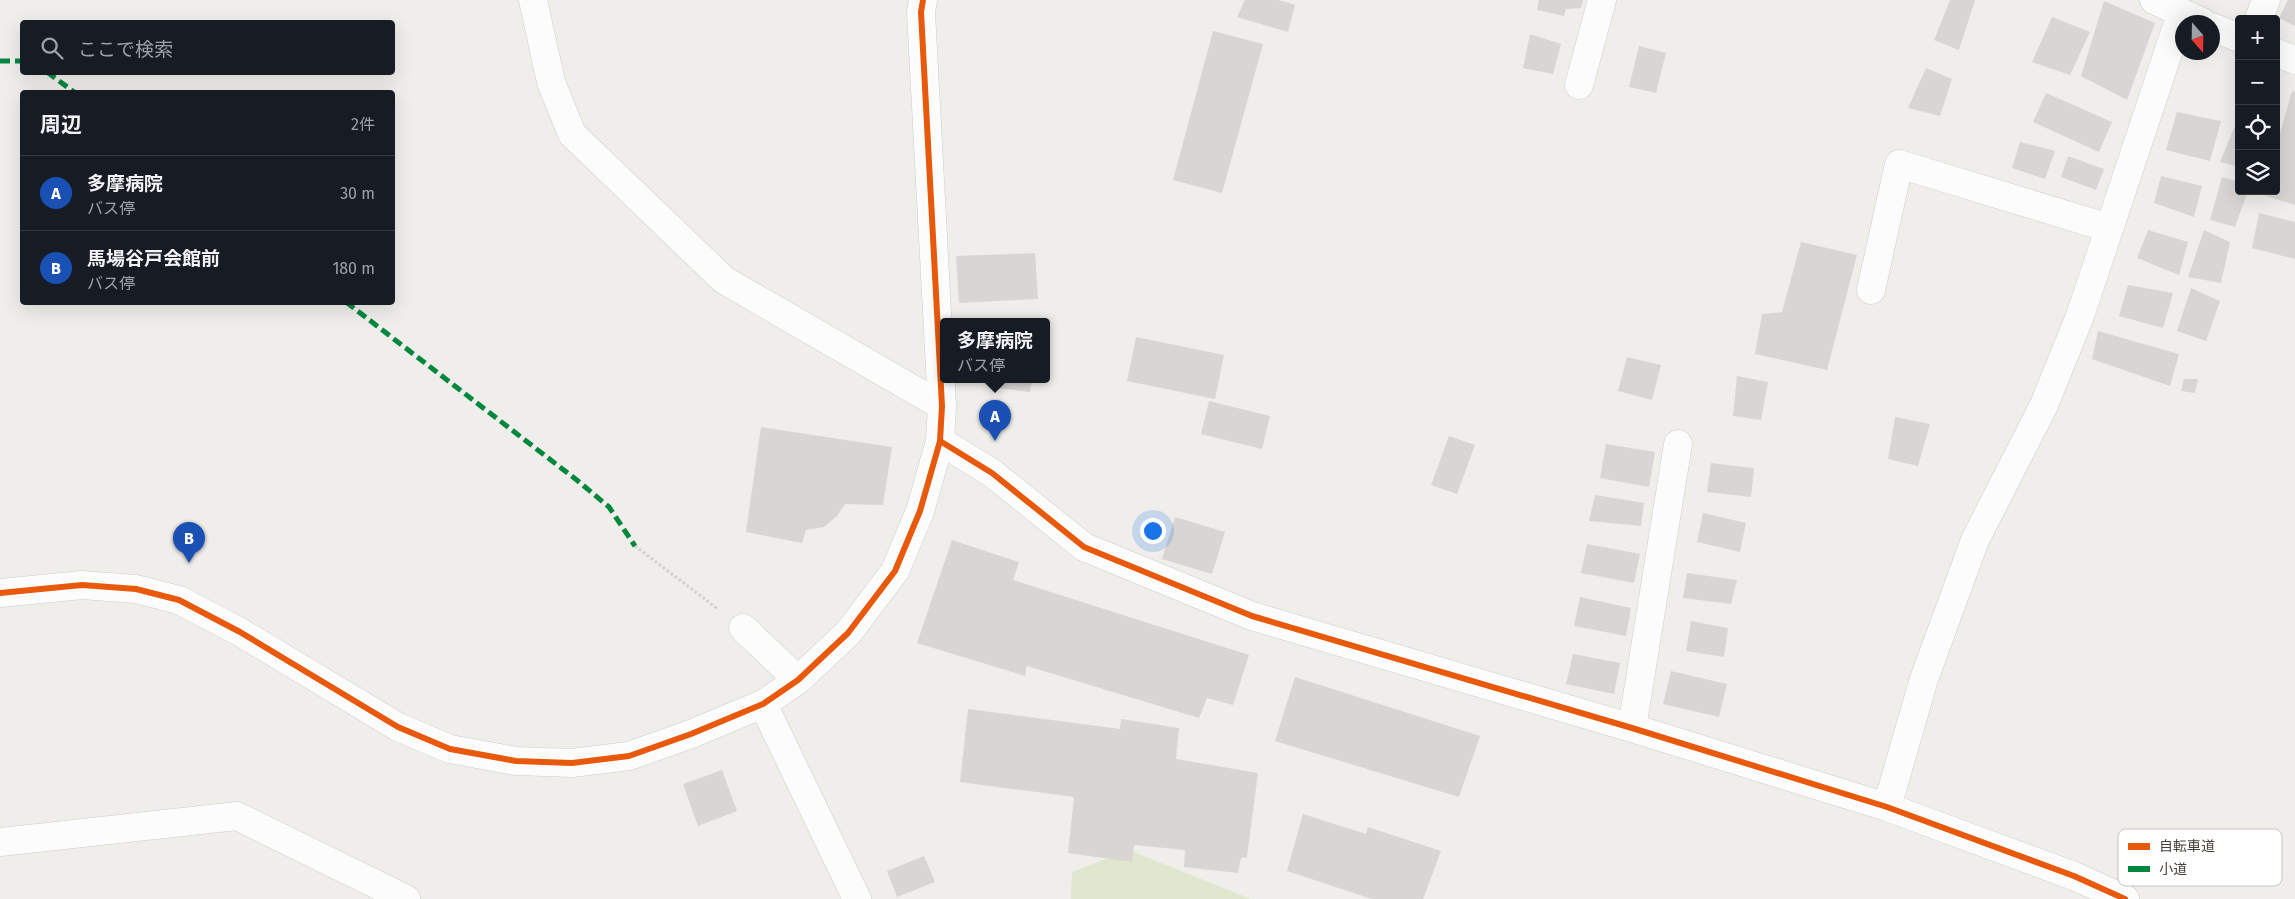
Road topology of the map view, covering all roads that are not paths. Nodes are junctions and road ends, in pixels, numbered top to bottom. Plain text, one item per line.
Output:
1 (533, 0) edge
2 (923, 0) edge
3 (1602, 0) edge
4 (2154, 0) edge
5 (2266, 0) edge
6 (2185, 15) edge
7 (2260, 15) edge
8 (2220, 30) edge
9 (2235, 36) edge
10 (2280, 54) edge
11 (2175, 59) edge
12 (2295, 60) edge
13 (1579, 85) dead end
14 (2109, 228) junction
15 (1871, 290) dead end
16 (940, 368) edge
17 (941, 383) edge
18 (942, 406) junction
19 (940, 441) junction
20 (1678, 444) dead end
21 (0, 592) edge
22 (743, 628) road end
23 (798, 680) junction
24 (763, 704) junction
25 (1632, 728) junction
26 (1887, 807) junction
27 (0, 842) edge
28 (406, 899) edge
29 (857, 899) edge
30 (2125, 899) edge

1 - 18 street
2 - 16 street
3 - 13 street
4 - 6 street
5 - 7 street
8 - 9 street
10 - 12 street
11 - 14 street
14 - 15 street
14 - 26 street
17 - 18 street
18 - 19 street
19 - 23 street
19 - 25 street
20 - 25 street
21 - 24 street
22 - 23 street
23 - 24 street
24 - 29 street
25 - 26 street
26 - 30 street
27 - 28 street

